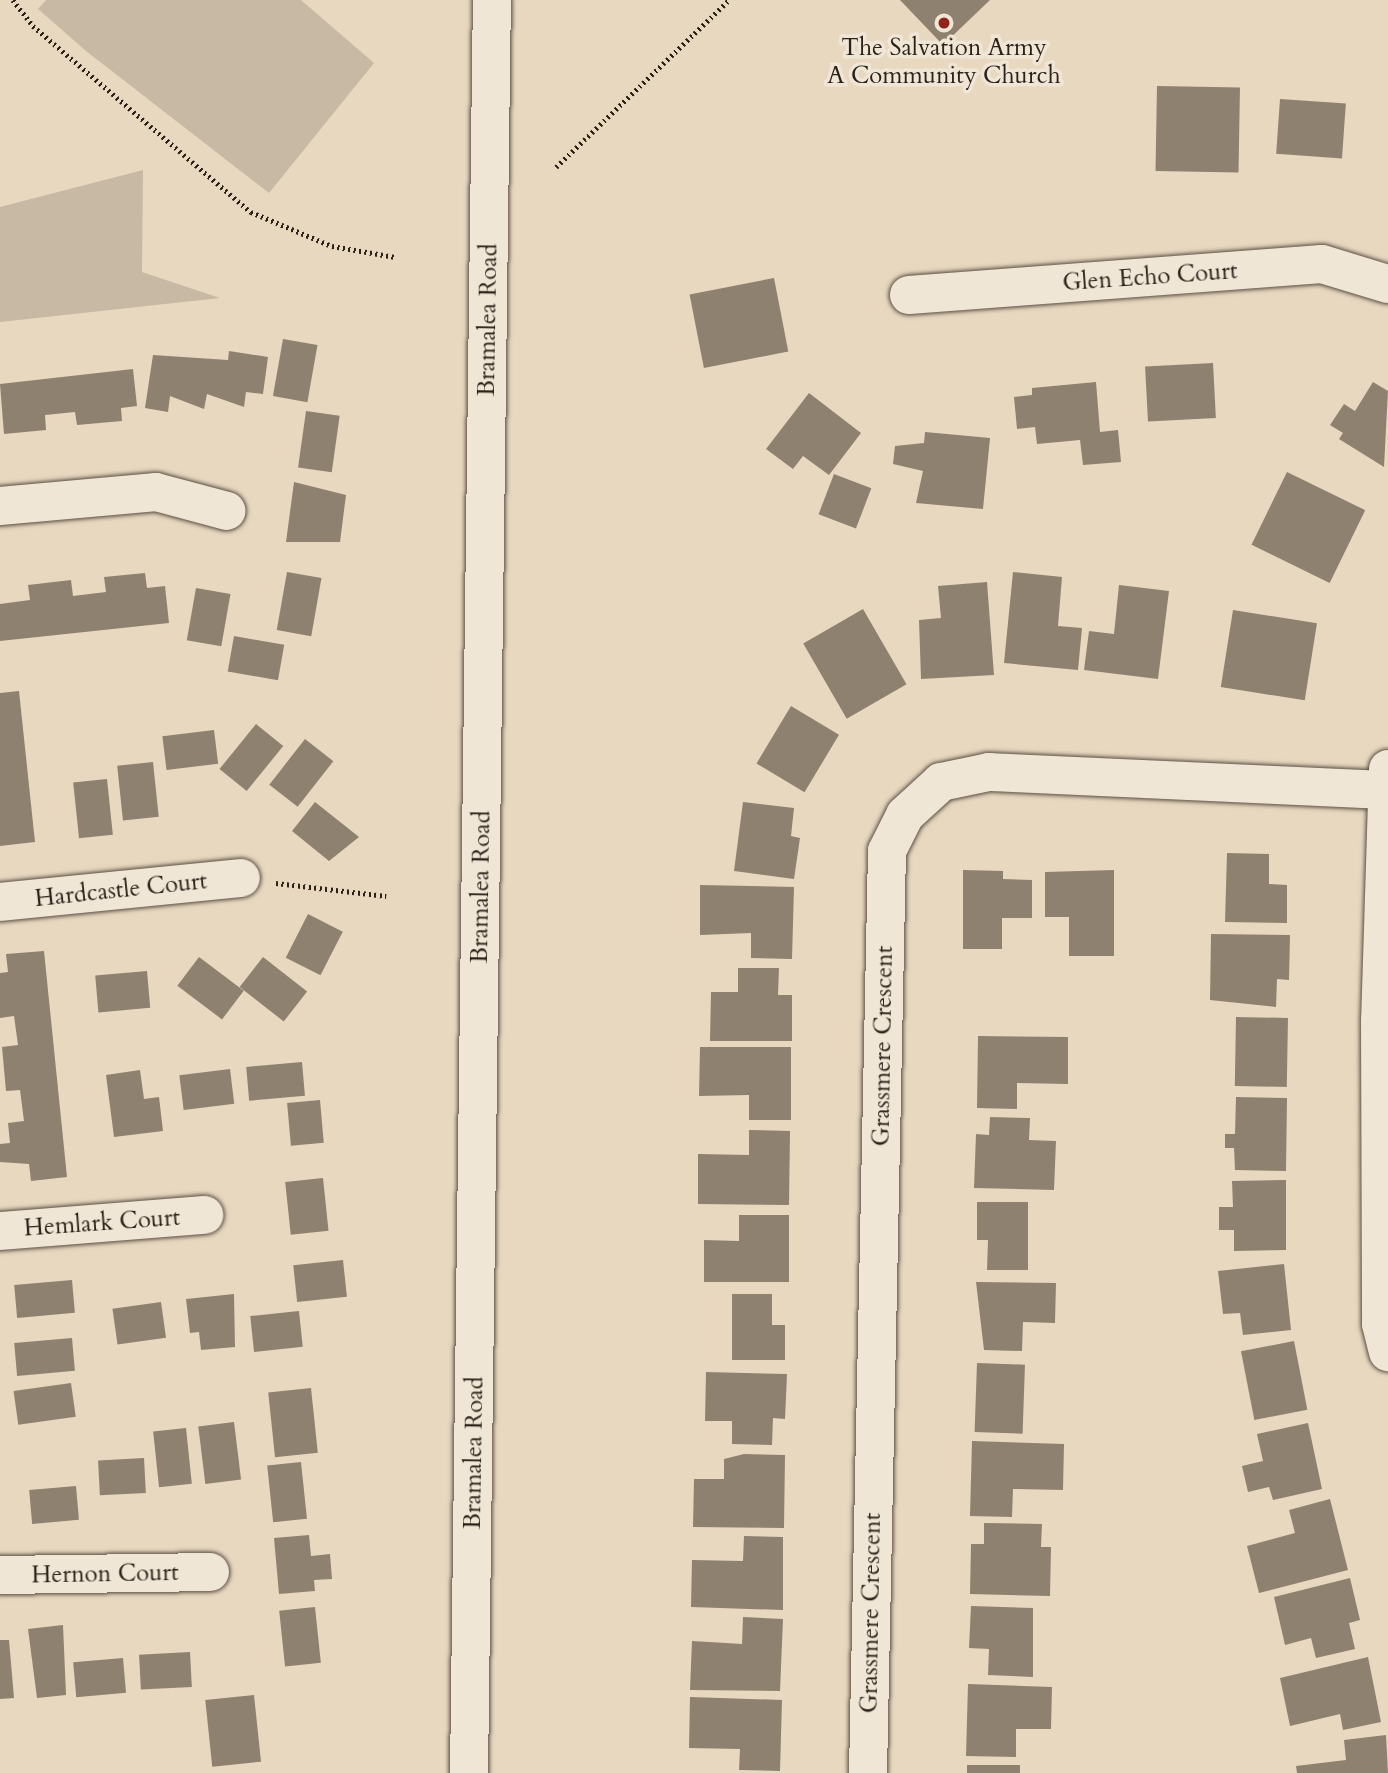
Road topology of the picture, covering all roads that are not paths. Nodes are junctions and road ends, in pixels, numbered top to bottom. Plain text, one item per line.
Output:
1 (492, 0) edge
2 (1388, 284) edge
3 (909, 295) dead end
4 (0, 506) edge
5 (228, 511) dead end
6 (1386, 780) edge
7 (241, 878) road end
8 (0, 902) edge
9 (204, 1215) dead end
10 (0, 1231) edge
11 (1388, 1352) edge
12 (210, 1572) dead end
13 (0, 1575) edge
14 (469, 1773) edge
15 (868, 1773) edge

1 - 14 street, Bramalea Road
2 - 3 street, Glen Echo Court
4 - 5 street
6 - 11 street
6 - 15 street, Grassmere Crescent
7 - 8 street, Hardcastle Court
9 - 10 street, Hemlark Court
12 - 13 street, Hernon Court

